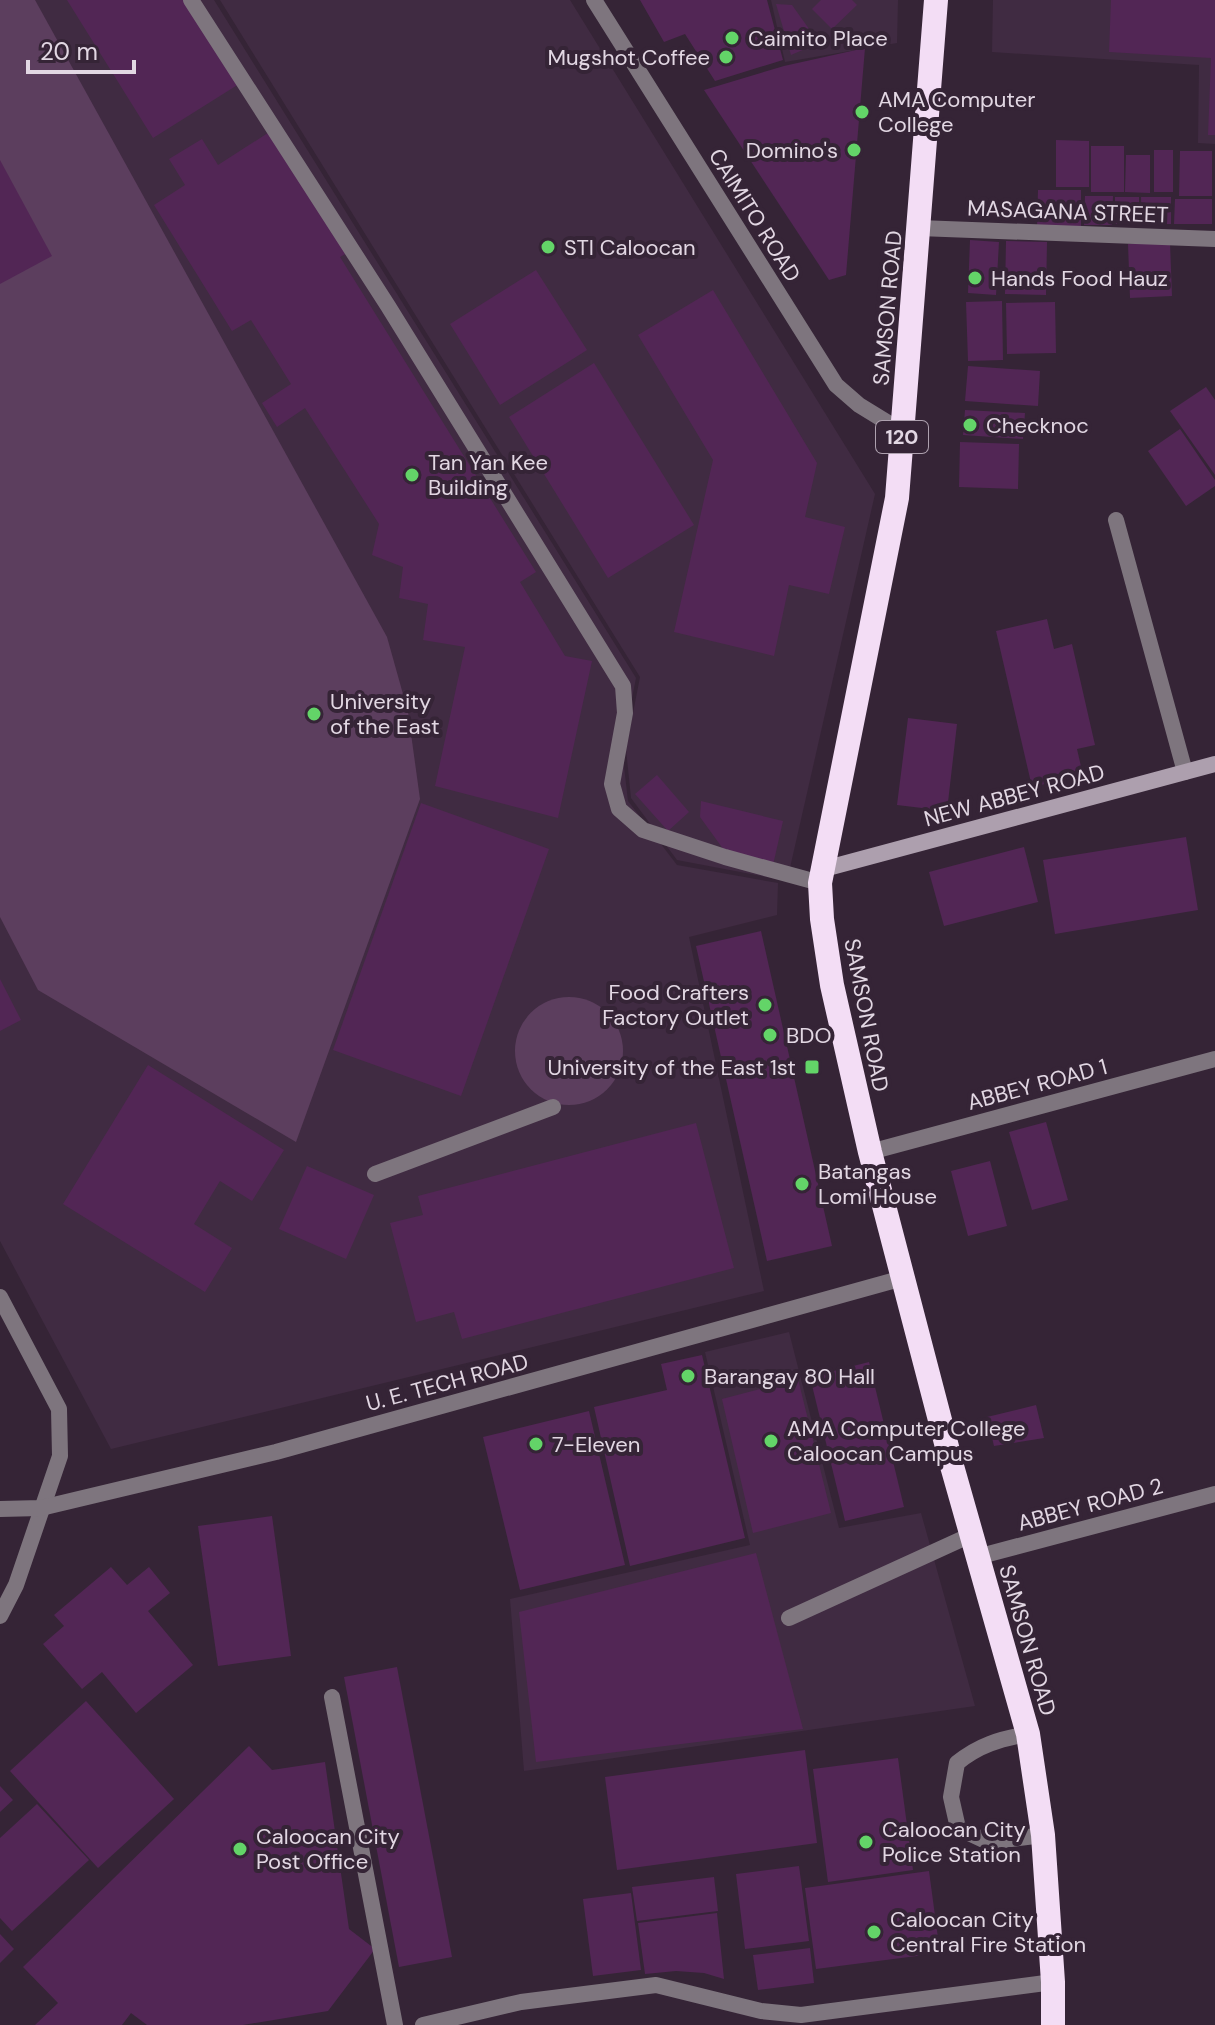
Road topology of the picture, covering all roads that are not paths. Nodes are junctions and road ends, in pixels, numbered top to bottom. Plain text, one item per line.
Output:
1 (191, 0) edge
2 (594, 0) edge
3 (936, 0) edge
4 (919, 228) junction
5 (1215, 239) edge
6 (903, 432) junction
7 (1116, 520) dead end
8 (1215, 764) edge
9 (1185, 772) junction
10 (822, 876) junction
11 (1215, 1059) edge
12 (553, 1107) dead end
13 (870, 1152) junction
14 (375, 1174) dead end
15 (903, 1278) junction
16 (0, 1297) edge
17 (1215, 1494) edge
18 (41, 1508) junction
19 (0, 1509) edge
20 (975, 1546) junction
21 (0, 1616) edge
22 (789, 1618) dead end
23 (332, 1697) dead end
24 (1028, 1734) junction
25 (1043, 1835) junction
26 (1053, 1982) junction
27 (395, 2025) edge
28 (423, 2025) edge
29 (1053, 2025) edge

1 - 10 street
2 - 6 street, CAIMITO ROAD
3 - 4 highway, SAMSON ROAD / 120
4 - 5 street, MASAGANA STREET
4 - 6 highway, SAMSON ROAD / 120
6 - 10 highway, SAMSON ROAD / 120
7 - 9 street
8 - 9 street, NEW ABBEY ROAD
9 - 10 street, NEW ABBEY ROAD
10 - 13 highway, SAMSON ROAD / 120
11 - 13 street, ABBEY ROAD 1
12 - 14 street
13 - 15 highway, SAMSON ROAD / 120
15 - 18 street, U. E. TECH ROAD
15 - 20 highway, SAMSON ROAD / 120
16 - 18 street
17 - 20 street, ABBEY ROAD 2
18 - 19 street, U. E. TECH ROAD
18 - 21 street
20 - 22 street, ABBEY ROAD 2
20 - 24 highway, SAMSON ROAD / 120
23 - 27 street
24 - 25 highway, SAMSON ROAD / 120
24 - 25 street
25 - 26 highway, SAMSON ROAD / 120
26 - 28 street
26 - 29 highway, SAMSON ROAD / 120

